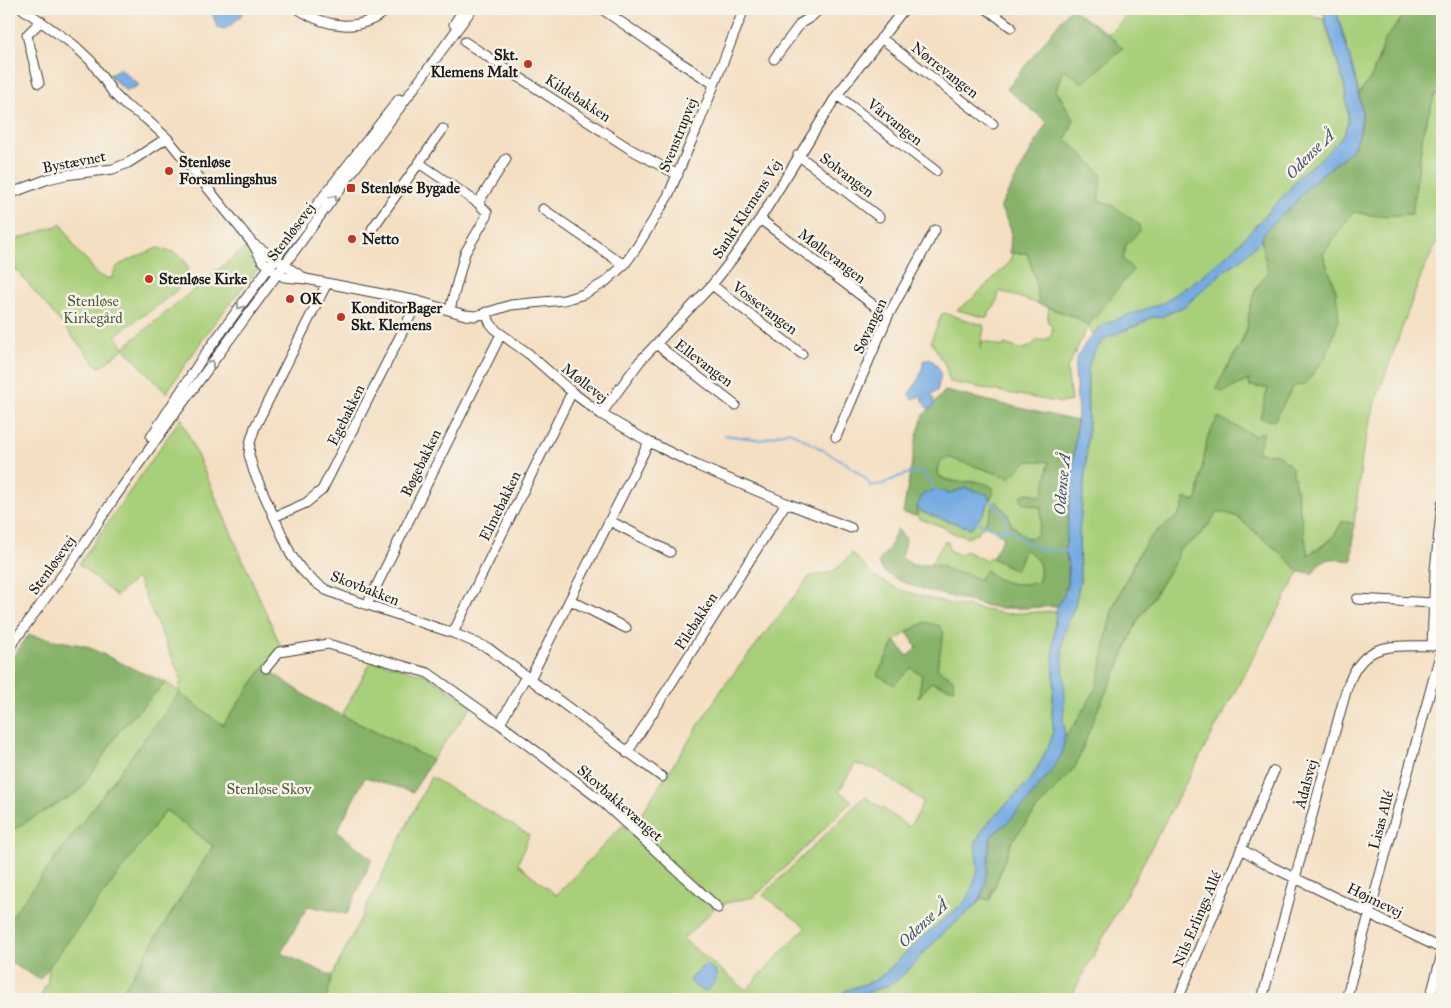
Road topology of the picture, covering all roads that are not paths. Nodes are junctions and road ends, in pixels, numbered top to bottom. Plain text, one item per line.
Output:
1 (23, 9) edge
2 (298, 9) edge
3 (388, 9) edge
4 (464, 9) edge
5 (472, 9) edge
6 (602, 9) edge
7 (744, 9) edge
8 (820, 9) edge
9 (904, 9) edge
10 (987, 9) edge
11 (41, 21) junction
12 (1011, 28) dead end
13 (881, 38) junction
14 (465, 42) dead end
15 (774, 59) dead end
16 (39, 83) dead end
17 (714, 84) junction
18 (837, 95) junction
19 (993, 124) dead end
20 (443, 130) dead end
21 (167, 138) junction
22 (798, 156) junction
23 (506, 160) dead end
24 (419, 163) junction
25 (936, 170) dead end
26 (678, 175) junction
27 (9, 194) edge
28 (478, 203) junction
29 (542, 208) dead end
30 (879, 217) dead end
31 (760, 219) junction
32 (372, 229) dead end
33 (935, 230) dead end
34 (253, 244) junction
35 (276, 258) junction
36 (624, 265) junction
37 (269, 267) junction
38 (280, 269) junction
39 (327, 284) junction
40 (712, 285) junction
41 (418, 301) junction
42 (450, 309) junction
43 (486, 312) junction
44 (888, 316) junction
45 (501, 334) junction
46 (656, 344) junction
47 (802, 354) dead end
48 (572, 392) junction
49 (736, 405) dead end
50 (601, 414) junction
51 (836, 437) dead end
52 (649, 442) junction
53 (115, 497) junction
54 (786, 503) junction
55 (1442, 504) edge
56 (274, 517) junction
57 (610, 521) junction
58 (851, 528) dead end
59 (670, 552) dead end
60 (1440, 553) edge
61 (1357, 599) dead end
62 (1437, 599) edge
63 (570, 600) junction
64 (367, 605) junction
65 (626, 628) dead end
66 (453, 633) junction
67 (1432, 646) junction
68 (1442, 646) edge
69 (9, 648) edge
70 (266, 668) dead end
71 (528, 678) junction
72 (500, 724) junction
73 (627, 752) junction
74 (1274, 771) dead end
75 (662, 777) dead end
76 (1242, 849) junction
77 (1295, 878) junction
78 (718, 908) dead end
79 (1370, 913) junction
80 (1442, 949) edge
81 (1442, 954) edge
82 (1178, 999) edge
83 (1262, 999) edge
84 (1346, 999) edge
85 (1430, 999) edge

1 - 11 street
2 - 3 street
4 - 35 street, Stenløsevej
38 -> 5 street, Stenløsevej
6 - 17 street
7 - 17 street, Svenstrupvej
8 - 15 street
9 - 13 street, Sankt Klemens Vej
10 - 12 street
11 - 16 street
11 - 21 street
13 - 18 street, Sankt Klemens Vej
13 - 19 street, Nørrevangen
14 - 26 street, Kildebakken
17 - 26 street, Svenstrupvej
18 - 22 street, Sankt Klemens Vej
18 - 25 street, Vårvangen
20 - 24 street
21 - 27 street, Bystævnet
21 - 34 street
22 - 30 street, Solvangen
22 - 31 street, Sankt Klemens Vej
23 - 28 street
24 - 28 street
24 - 32 street
26 - 36 street, Svenstrupvej
28 - 42 street
29 - 36 street
31 - 40 street, Sankt Klemens Vej
31 - 44 street, Møllevangen
33 - 44 street, Søvangen
34 - 35 street
34 - 37 street
35 - 37 street, Stenløsevej
35 - 38 street
36 - 43 street, Svenstrupvej
37 - 38 street
37 -> 53 street, Stenløsevej
38 - 39 street
53 -> 38 street, Stenløsevej
39 - 41 street
39 - 56 street, Skovbakken
40 - 46 street, Sankt Klemens Vej
40 - 47 street, Vossevangen
41 - 42 street
41 - 56 street, Egebakken
42 - 43 street
43 - 45 street, Møllevej
44 - 51 street, Søvangen
45 - 48 street, Møllevej
45 - 64 street, Bøgebakken
46 - 49 street, Ellevangen
46 - 50 street, Sankt Klemens Vej
48 - 50 street, Møllevej
48 - 66 street, Elmebakken
50 - 52 street, Møllevej
52 - 54 street, Møllevej
52 - 57 street
53 - 69 street, Stenløsevej
54 - 58 street, Møllevej
54 - 73 street, Pilebakken
55 - 60 street
56 - 64 street, Skovbakken
57 - 59 street
57 - 63 street
60 - 62 street
61 - 62 street
62 - 67 street
63 - 65 street
63 - 71 street
64 - 66 street, Skovbakken
66 - 71 street, Skovbakken
67 - 68 street, Ådalsvej
67 - 77 street, Ådalsvej
68 - 79 street, Lisas Allé
70 - 72 street, Skovbakkevænget
71 - 72 street
71 - 73 street, Skovbakken
72 - 78 street, Skovbakkevænget
73 - 75 street, Skovbakken
74 - 76 street, Nils Erlings Allé
76 - 77 street
76 - 82 street, Nils Erlings Allé
77 - 79 street, Højmevej
77 - 83 street, Ådalsvej
79 - 80 street, Højmevej
79 - 84 street, Lisas Allé
81 - 85 street

